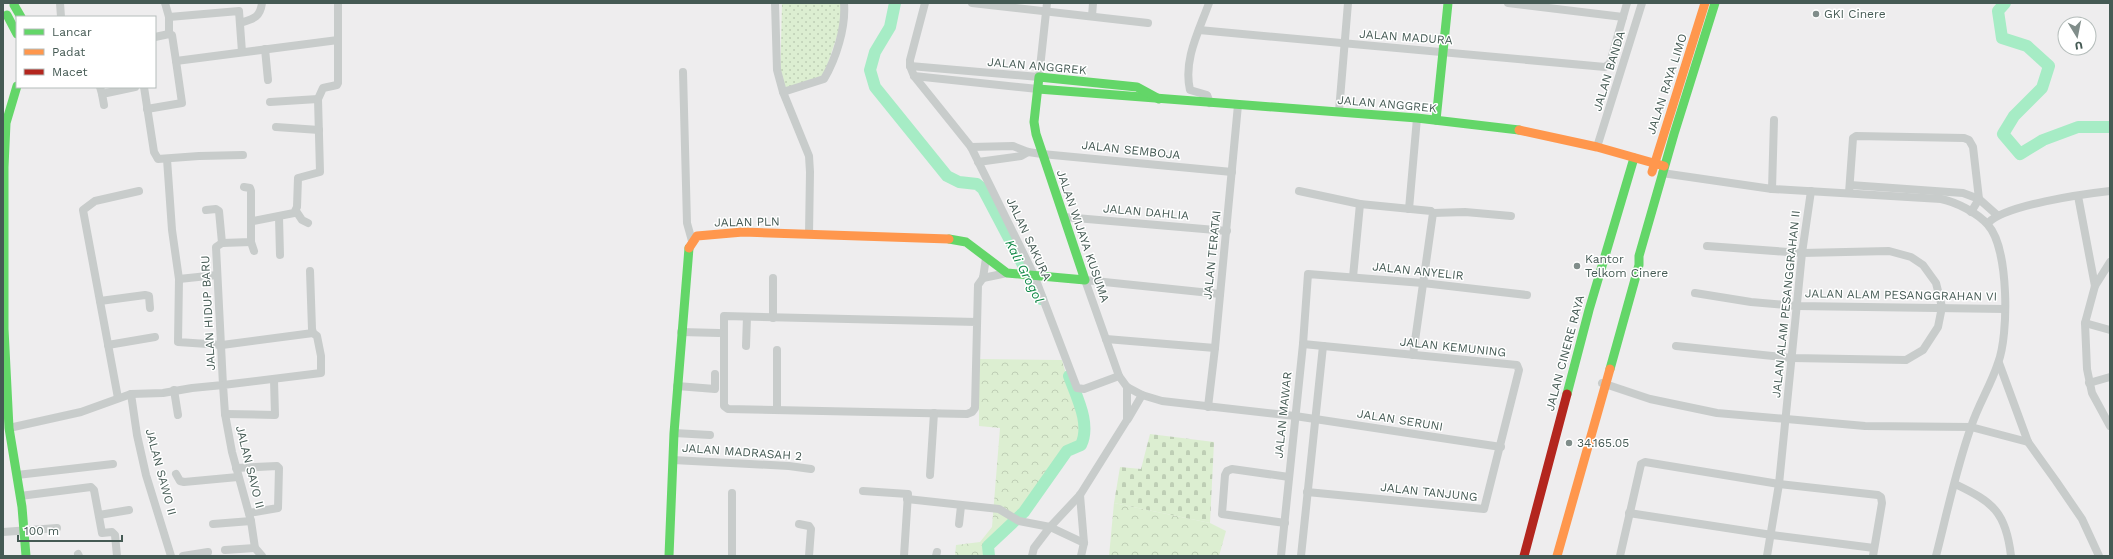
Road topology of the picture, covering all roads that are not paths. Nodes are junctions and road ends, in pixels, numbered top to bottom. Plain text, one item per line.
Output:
1 (60, 3) edge
2 (165, 3) edge
3 (262, 3) edge
4 (338, 3) edge
5 (775, 3) edge
6 (844, 3) edge
7 (925, 3) edge
8 (972, 3) edge
9 (1093, 3) edge
10 (1209, 3) edge
11 (1348, 3) edge
12 (1448, 3) edge
13 (1508, 3) edge
14 (1627, 3) edge
15 (1642, 3) edge
16 (1705, 3) edge
17 (1715, 3) edge
18 (985, 4) edge
19 (14, 6) dead end
20 (1046, 7) edge
21 (7, 14) dead end
22 (20, 16) edge
23 (61, 16) edge
24 (1092, 16) junction
25 (169, 17) junction
26 (1623, 17) junction
27 (240, 23) junction
28 (1148, 23) dead end
29 (1199, 30) junction
30 (16, 32) edge
31 (169, 34) junction
32 (156, 37) edge
33 (338, 40) junction
34 (1345, 44) junction
35 (265, 49) junction
36 (1444, 51) junction
37 (242, 52) junction
38 (176, 61) junction
39 (910, 66) junction
40 (683, 72) dead end
41 (914, 76) junction
42 (1019, 76) junction
43 (1039, 77) junction
44 (268, 80) dead end
45 (1018, 87) junction
46 (16, 88) edge
47 (126, 88) edge
48 (144, 88) edge
49 (1038, 89) junction
50 (101, 91) edge
51 (783, 92) junction
52 (318, 99) junction
53 (1159, 99) junction
54 (270, 102) dead end
55 (1210, 103) junction
56 (104, 105) dead end
57 (1238, 105) junction
58 (147, 109) junction
59 (1339, 111) junction
60 (1417, 118) junction
61 (1436, 120) junction
62 (1774, 120) dead end
63 (276, 127) dead end
64 (319, 130) junction
65 (970, 147) junction
66 (1597, 147) junction
67 (1028, 152) junction
68 (1042, 154) junction
69 (243, 155) dead end
70 (166, 159) junction
71 (1633, 161) junction
72 (978, 162) junction
73 (1653, 167) junction
74 (1232, 172) junction
75 (1663, 172) junction
76 (244, 187) dead end
77 (1772, 189) junction
78 (1849, 189) junction
79 (139, 191) dead end
80 (1299, 191) dead end
81 (1811, 191) junction
82 (2110, 191) edge
83 (2078, 196) junction
84 (1979, 199) junction
85 (1360, 204) junction
86 (1409, 209) junction
87 (206, 210) dead end
88 (296, 211) junction
89 (1971, 212) junction
90 (1433, 213) junction
91 (1997, 215) junction
92 (1511, 216) dead end
93 (279, 217) junction
94 (1064, 217) junction
95 (251, 222) junction
96 (308, 223) dead end
97 (1988, 223) junction
98 (1227, 231) junction
99 (809, 234) junction
100 (692, 241) junction
101 (251, 242) junction
102 (222, 243) junction
103 (1707, 246) dead end
104 (254, 251) dead end
105 (1802, 253) junction
106 (280, 254) dead end
107 (986, 258) junction
108 (2108, 267) edge
109 (310, 271) dead end
110 (1007, 273) junction
111 (217, 275) junction
112 (1030, 275) junction
113 (1306, 276) joint
114 (1353, 277) junction
115 (774, 278) dead end
116 (983, 278) junction
117 (179, 279) junction
118 (4, 280) edge
119 (1085, 280) junction
120 (1423, 283) junction
121 (2095, 286) junction
122 (1695, 293) dead end
123 (1220, 294) junction
124 (1527, 295) dead end
125 (100, 301) junction
126 (1797, 306) junction
127 (1942, 307) junction
128 (150, 308) dead end
129 (2005, 309) junction
130 (747, 317) junction
131 (773, 318) junction
132 (977, 322) junction
133 (2085, 324) junction
134 (2110, 330) edge
135 (681, 332) junction
136 (313, 333) junction
137 (719, 333) dead end
138 (155, 337) dead end
139 (1106, 339) junction
140 (108, 344) junction
141 (1303, 344) junction
142 (222, 345) junction
143 (746, 346) dead end
144 (1323, 346) junction
145 (1676, 346) dead end
146 (4, 347) edge
147 (1215, 348) junction
148 (777, 350) dead end
149 (1413, 355) junction
150 (1792, 358) junction
151 (1999, 363) junction
152 (715, 374) dead end
153 (1119, 376) junction
154 (2110, 377) edge
155 (274, 380) junction
156 (1604, 383) junction
157 (2089, 383) junction
158 (225, 385) junction
159 (677, 386) junction
160 (1127, 387) junction
161 (174, 390) junction
162 (4, 394) edge
163 (131, 394) junction
164 (1142, 396) junction
165 (118, 398) junction
166 (1208, 407) junction
167 (777, 410) junction
168 (226, 414) junction
169 (934, 414) junction
170 (178, 415) dead end
171 (1295, 416) junction
172 (1316, 419) junction
173 (1785, 419) junction
174 (1127, 420) junction
175 (2110, 426) edge
176 (1971, 427) junction
177 (9, 428) junction
178 (674, 433) junction
179 (710, 435) dead end
180 (2028, 442) junction
181 (1501, 447) junction
182 (672, 460) junction
183 (113, 464) dead end
184 (236, 468) junction
185 (811, 469) dead end
186 (176, 474) dead end
187 (17, 475) junction
188 (930, 475) dead end
189 (238, 477) junction
190 (1289, 477) junction
191 (1779, 484) junction
192 (1955, 484) junction
193 (863, 491) dead end
194 (1307, 492) junction
195 (732, 493) dead end
196 (1080, 495) junction
197 (20, 496) junction
198 (908, 496) junction
199 (961, 506) junction
200 (129, 510) dead end
201 (1629, 513) junction
202 (99, 515) junction
203 (250, 517) junction
204 (1285, 523) junction
205 (213, 524) dead end
206 (799, 524) dead end
207 (958, 524) dead end
208 (1050, 527) junction
209 (57, 528) dead end
210 (24, 531) junction
211 (3, 532) edge
212 (1772, 535) junction
213 (1084, 543) junction
214 (255, 548) junction
215 (225, 550) dead end
216 (208, 552) dead end
217 (1873, 552) edge
218 (26, 556) edge
219 (117, 556) edge
220 (171, 556) edge
221 (183, 556) edge
222 (262, 556) edge
223 (671, 556) edge
224 (732, 556) edge
225 (809, 556) edge
226 (904, 556) edge
227 (1032, 556) edge
228 (1081, 556) edge
229 (1281, 556) edge
230 (1301, 556) edge
231 (1524, 556) edge
232 (1551, 556) edge
233 (1557, 556) edge
234 (1620, 556) edge
235 (1767, 556) edge
236 (1936, 556) edge
237 (2011, 556) edge
238 (2099, 556) edge

1 - 23 street
2 - 25 street
3 - 27 street
4 - 33 street
5 - 51 street
6 - 51 street
7 - 39 street
8 - 18 street
9 - 24 street
10 - 29 street
11 - 34 street
12 - 36 street
13 - 26 street
14 - 26 street
15 - 66 street, JALAN BANDA
16 - 73 street, JALAN RAYA LIMO
17 - 75 street, JALAN RAYA LIMO
18 - 20 street
19 - 22 street
20 - 24 street
20 - 43 street
21 - 30 street
24 - 28 street
25 - 27 street
25 - 31 street
26 - 36 street, JALAN MADURA
27 - 37 street
29 - 34 street, JALAN MADURA
29 - 55 street
31 - 32 street
31 - 38 street
33 - 35 street
33 - 52 street
34 - 36 street, JALAN MADURA
34 - 59 street
35 - 37 street
35 - 44 street
36 - 61 street
37 - 38 street
38 - 58 street
39 - 41 street, JALAN SAKURA
39 - 42 street, JALAN ANGGREK
40 - 100 street
41 - 45 street, JALAN ANGGREK
41 - 65 street, JALAN SAKURA
42 - 43 street, JALAN ANGGREK
42 - 45 street
43 - 49 street, JALAN WIJAYA KUSUMA
43 - 53 street, JALAN ANGGREK
45 - 49 street, JALAN ANGGREK
46 - 118 street
47 - 50 street
48 - 58 street
49 - 53 street, JALAN ANGGREK
49 - 68 street, JALAN WIJAYA KUSUMA
50 - 56 street
51 - 99 street
52 - 54 street
52 - 64 street
53 - 55 street, JALAN ANGGREK
55 - 57 street, JALAN ANGGREK
57 - 59 street, JALAN ANGGREK
57 - 74 street, JALAN TERATAI
58 - 70 street
59 - 60 street, JALAN ANGGREK
60 - 61 street, JALAN ANGGREK
60 - 86 street
61 - 66 street, JALAN ANGGREK
62 - 77 street
63 - 64 street
64 - 88 street
65 - 67 street, JALAN SEMBOJA
65 - 72 street, JALAN SAKURA
66 - 71 street, JALAN ANGGREK
67 - 68 street, JALAN SEMBOJA
67 - 72 street, JALAN SEMBOJA
68 - 74 street, JALAN SEMBOJA
68 - 94 street, JALAN WIJAYA KUSUMA
69 - 70 street
70 - 117 street
71 - 73 street, JALAN ANGGREK
71 - 231 street, JALAN CINERE RAYA
72 - 112 street, JALAN SAKURA
73 - 75 street, JALAN ANGGREK
74 - 98 street, JALAN TERATAI
75 - 77 street
75 - 156 street
76 - 95 street
77 - 81 street
78 - 81 street
78 - 84 street
78 - 84 street
78 - 89 street
79 - 125 street
80 - 85 street
81 - 105 street, JALAN ALAM PESANGGRAHAN II
82 - 83 street
83 - 91 street
83 - 121 street
84 - 89 street
84 - 91 street
85 - 86 street
85 - 114 street
86 - 90 street
87 - 102 street
88 - 93 street
88 - 96 street
89 - 97 street
90 - 92 street
90 - 120 street
91 - 97 street
93 - 95 street
93 - 106 street
94 - 98 street, JALAN DAHLIA
94 - 119 street, JALAN WIJAYA KUSUMA
95 - 101 street
97 - 129 street
98 - 123 street, JALAN TERATAI
99 - 100 street, JALAN PLN
99 - 107 street, JALAN PLN
100 - 135 street
101 - 102 street, JALAN HIDUP BARU
101 - 104 street
102 - 111 street, JALAN HIDUP BARU
103 - 105 street
105 - 126 street, JALAN ALAM PESANGGRAHAN II
105 - 127 street
107 - 110 street, JALAN PLN
107 - 116 street
108 - 121 street
109 - 136 street
110 - 112 street, JALAN PLN
110 - 116 street
111 - 117 street
111 - 142 street, JALAN HIDUP BARU
112 - 119 street, JALAN PLN
112 - 153 street, JALAN SAKURA
113 - 114 street, JALAN ANYELIR
113 - 141 street, JALAN MAWAR
114 - 120 street, JALAN ANYELIR
115 - 131 street
116 - 132 street
117 - 142 street
118 - 146 street
119 - 123 street
119 - 139 street, JALAN WIJAYA KUSUMA
120 - 124 street, JALAN ANYELIR
120 - 149 street
121 - 133 street
122 - 126 street, JALAN ALAM PESANGGRAHAN VI
123 - 147 street, JALAN TERATAI
125 - 128 street
125 - 140 street
126 - 127 street, JALAN ALAM PESANGGRAHAN VI
126 - 150 street, JALAN ALAM PESANGGRAHAN II
127 - 129 street, JALAN ALAM PESANGGRAHAN VI
127 - 150 street
129 - 151 street
130 - 131 street
130 - 143 street
130 - 167 street
131 - 132 street
132 - 169 street
133 - 134 street
133 - 157 street
135 - 137 street
135 - 159 street
136 - 142 street
136 - 155 street
138 - 140 street
139 - 147 street
139 - 153 street, JALAN WIJAYA KUSUMA
140 - 165 street
141 - 144 street, JALAN KEMUNING
141 - 171 street, JALAN MAWAR
142 - 158 street, JALAN HIDUP BARU
144 - 149 street, JALAN KEMUNING
144 - 172 street
145 - 150 street
146 - 162 street
147 - 166 street, JALAN TERATAI
148 - 167 street
149 - 181 street, JALAN KEMUNING
150 - 173 street, JALAN ALAM PESANGGRAHAN II
151 - 176 street
151 - 180 street
152 - 159 street
153 - 160 street, JALAN WIJAYA KUSUMA
154 - 157 street
155 - 158 street
155 - 168 street
156 - 173 street
156 - 232 street
156 - 233 street
157 - 175 street
158 - 161 street
158 - 168 street, JALAN SAVO II
159 - 178 street
160 - 164 street, JALAN SERUNI
160 - 174 street
161 - 163 street
161 - 170 street
162 - 177 street
163 - 165 street
163 - 220 street, JALAN SAWO II
164 - 166 street, JALAN SERUNI
164 - 174 street
165 - 177 street
166 - 171 street, JALAN SERUNI
167 - 169 street
168 - 184 street, JALAN SAVO II
169 - 188 street
171 - 172 street, JALAN SERUNI
171 - 190 street, JALAN MAWAR
172 - 181 street, JALAN SERUNI
172 - 194 street
173 - 176 street
173 - 191 street, JALAN ALAM PESANGGRAHAN II
174 - 196 street
176 - 180 street
176 - 192 street
177 - 187 street
178 - 179 street
178 - 182 street
180 - 238 street
181 - 194 street, JALAN TANJUNG
182 - 185 street, JALAN MADRASAH 2
182 - 223 street
183 - 187 street
184 - 189 street, JALAN SAVO II
184 - 203 street
186 - 189 street
187 - 197 street
189 - 203 street, JALAN SAVO II
190 - 204 street, JALAN MAWAR
190 - 204 street
191 - 201 street
191 - 212 street, JALAN ALAM PESANGGRAHAN II
191 - 217 street
192 - 236 street
192 - 237 street
193 - 198 street
194 - 230 street
195 - 224 street
196 - 208 street
196 - 213 street
197 - 202 street
197 - 210 street
198 - 199 street
198 - 226 street
199 - 207 street
199 - 208 street
200 - 202 street
201 - 212 street
201 - 234 street
202 - 219 street
203 - 205 street
203 - 214 street, JALAN SAVO II
204 - 229 street, JALAN MAWAR
206 - 225 street
208 - 213 street
208 - 227 street
209 - 210 street
210 - 211 street
210 - 218 street
212 - 217 street
212 - 235 street, JALAN ALAM PESANGGRAHAN II
213 - 228 street
214 - 215 street
214 - 222 street
216 - 221 street

